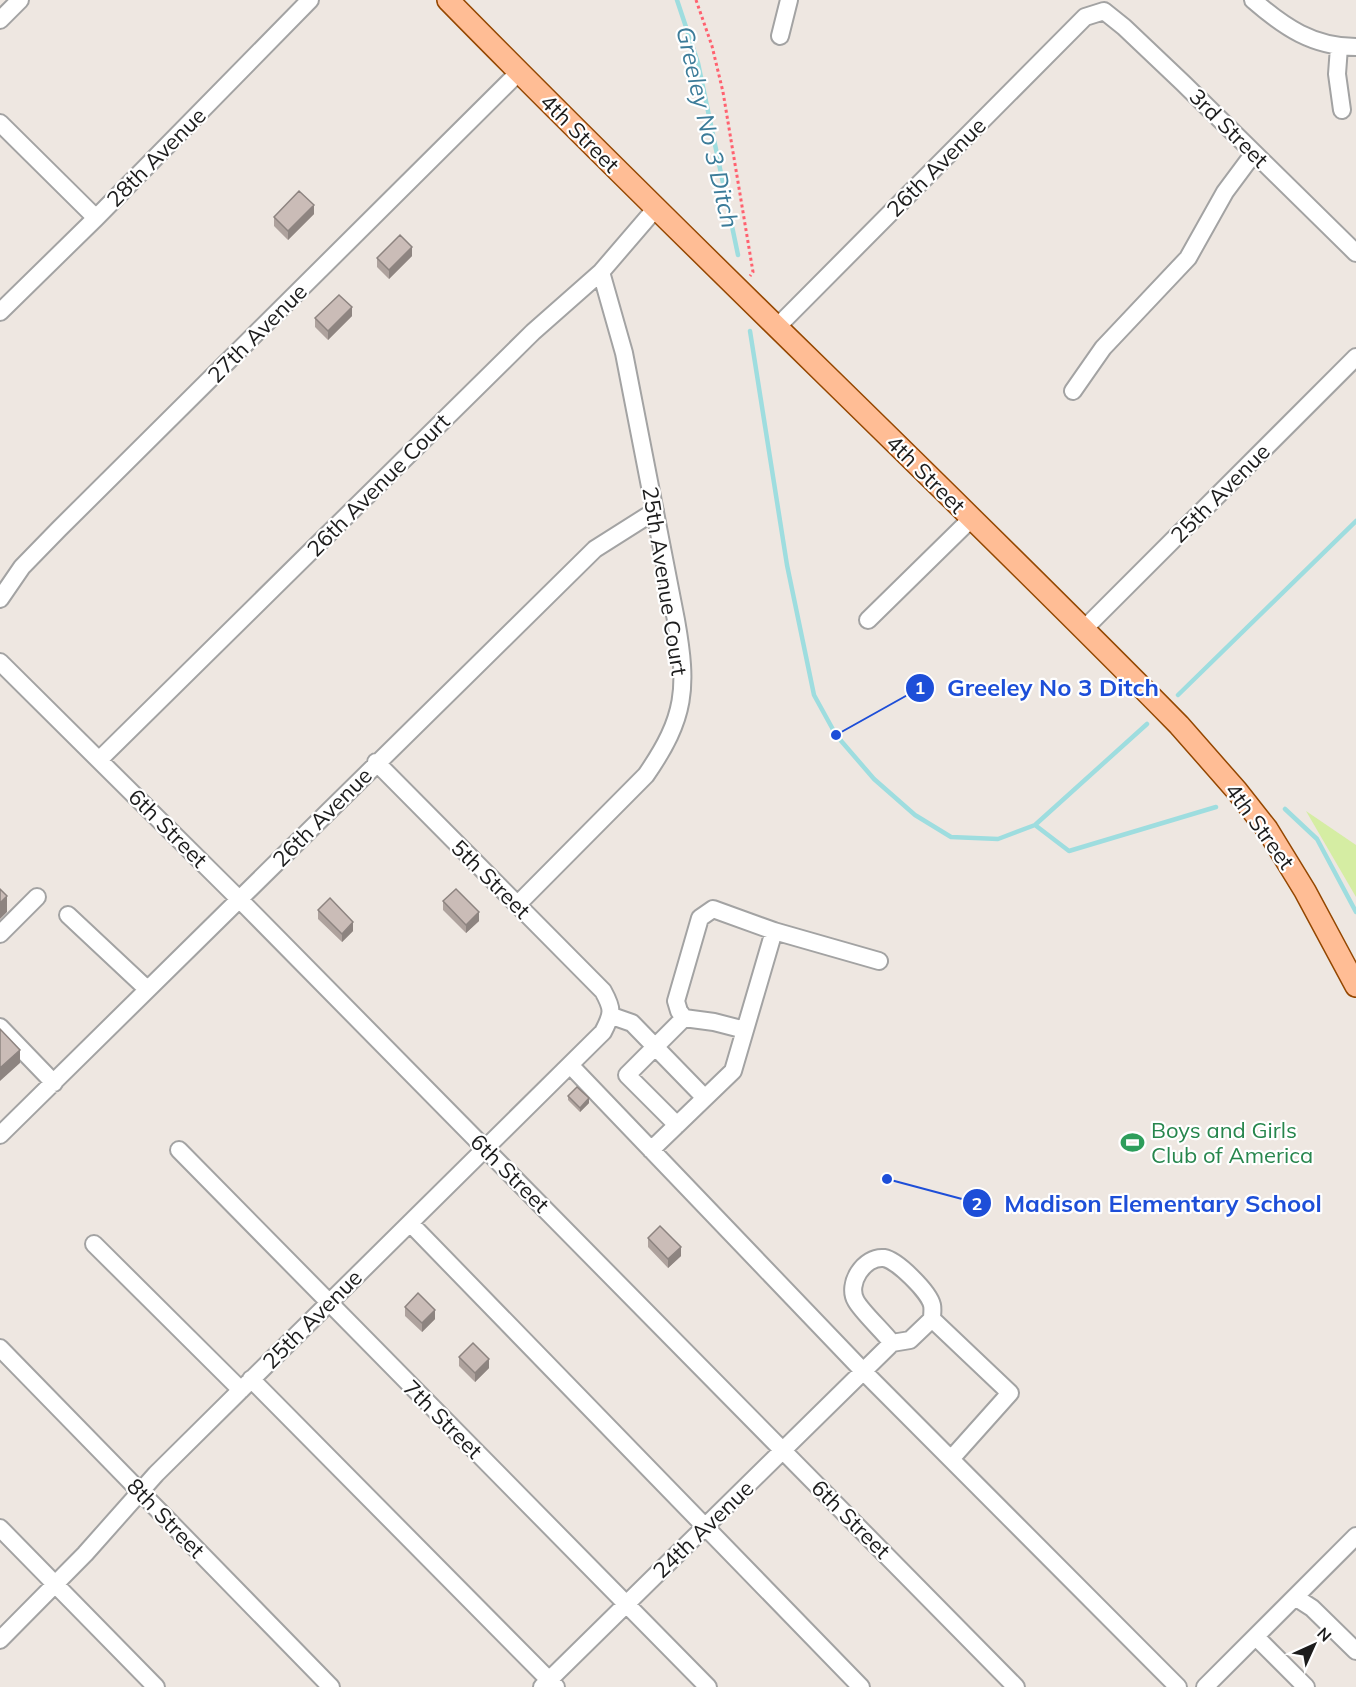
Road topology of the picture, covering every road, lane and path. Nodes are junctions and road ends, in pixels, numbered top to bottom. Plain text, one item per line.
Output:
1 (20, 0) edge
2 (310, 0) edge
3 (448, 0) edge
4 (696, 0) edge
5 (789, 0) edge
6 (1253, 0) edge
7 (1098, 13) joint
8 (0, 20) edge
9 (780, 36) dead end
10 (1348, 47) edge
11 (519, 72) junction
12 (1342, 110) dead end
13 (0, 123) edge
14 (1254, 153) junction
15 (656, 208) junction
16 (96, 218) junction
17 (1356, 253) edge
18 (601, 272) junction
19 (753, 272) dead end
20 (0, 312) edge
21 (778, 326) junction
22 (1356, 357) edge
23 (1073, 391) dead end
24 (655, 511) junction
25 (971, 519) junction
26 (0, 598) edge
27 (868, 620) dead end
28 (1084, 629) junction
29 (0, 662) edge
30 (99, 760) junction
31 (376, 762) junction
32 (37, 897) dead end
33 (240, 900) junction
34 (517, 905) junction
35 (68, 915) dead end
36 (774, 931) junction
37 (0, 934) edge
38 (879, 961) dead end
39 (1356, 986) edge
40 (147, 989) junction
41 (612, 1016) junction
42 (684, 1018) junction
43 (0, 1027) edge
44 (745, 1030) junction
45 (655, 1047) junction
46 (570, 1065) junction
47 (54, 1083) junction
48 (705, 1098) junction
49 (676, 1125) junction
50 (2, 1130) edge
51 (486, 1148) junction
52 (179, 1150) dead end
53 (651, 1150) junction
54 (410, 1223) junction
55 (94, 1244) dead end
56 (329, 1303) junction
57 (932, 1319) junction
58 (892, 1343) junction
59 (0, 1348) edge
60 (864, 1372) junction
61 (246, 1385) junction
62 (783, 1450) junction
63 (951, 1459) junction
64 (140, 1492) junction
65 (705, 1527) junction
66 (0, 1528) edge
67 (1356, 1536) edge
68 (54, 1585) junction
69 (1295, 1597) junction
70 (627, 1604) junction
71 (1256, 1637) junction
72 (0, 1640) edge
73 (1356, 1651) edge
74 (549, 1685) edge
75 (156, 1687) edge
76 (331, 1687) edge
77 (708, 1687) edge
78 (861, 1687) edge
79 (1017, 1687) edge
80 (1178, 1687) edge
81 (1205, 1687) edge
82 (1306, 1687) edge

1 - 8 street
2 - 16 street, 28th Avenue
3 - 11 main road, 4th Street
4 - 19 path
5 - 9 street
6 - 10 street
7 - 14 street, 3rd Street
7 - 21 street, 26th Avenue
10 - 12 street
11 - 15 main road, 4th Street
11 - 26 street, 27th Avenue
13 - 16 street
14 - 17 street, 3rd Street
14 - 23 street
15 - 18 street, 26th Avenue Court
15 - 21 main road, 4th Street
16 - 20 street, 28th Avenue
18 - 24 street, 25th Avenue Court
18 - 30 street, 26th Avenue Court
21 - 25 main road, 4th Street
22 - 28 street, 25th Avenue
24 - 31 street, 26th Avenue
24 - 34 street, 25th Avenue Court
25 - 27 street
25 - 28 main road, 4th Street
28 - 39 main road, 4th Street
29 - 30 street, 6th Street
30 - 33 street, 6th Street
31 - 33 street, 26th Avenue
31 - 34 street, 5th Street
32 - 37 street
33 - 40 street, 26th Avenue
33 - 51 street, 6th Street
34 - 41 street, 5th Street
35 - 40 street
36 - 38 street
36 - 42 street
36 - 44 street
40 - 47 street, 26th Avenue
41 - 45 street
41 - 46 street, 25th Avenue
42 - 44 street
42 - 45 street
43 - 47 street
44 - 48 street
45 - 48 street
45 - 49 street
46 - 51 street, 25th Avenue
46 - 53 street
47 - 50 street, 26th Avenue
48 - 49 street
49 - 53 street
51 - 54 street, 25th Avenue
51 - 62 street, 6th Street
52 - 56 street, 7th Street
53 - 60 street
54 - 56 street, 25th Avenue
54 - 65 street
55 - 61 street
56 - 61 street, 25th Avenue
56 - 70 street, 7th Street
57 - 58 street
57 - 58 street
57 - 63 street
58 - 60 street, 24th Avenue
59 - 64 street, 8th Street
60 - 62 street, 24th Avenue
60 - 63 street
61 - 64 street, 25th Avenue
61 - 74 street
62 - 65 street, 24th Avenue
62 - 79 street, 6th Street
63 - 80 street
64 - 68 street, 25th Avenue
64 - 76 street, 8th Street
65 - 70 street, 24th Avenue
65 - 78 street
66 - 68 street
67 - 69 street
68 - 72 street, 25th Avenue
68 - 75 street
69 - 71 street
69 - 73 street
70 - 74 street, 24th Avenue
70 - 77 street, 7th Street
71 - 81 street
71 - 82 street

